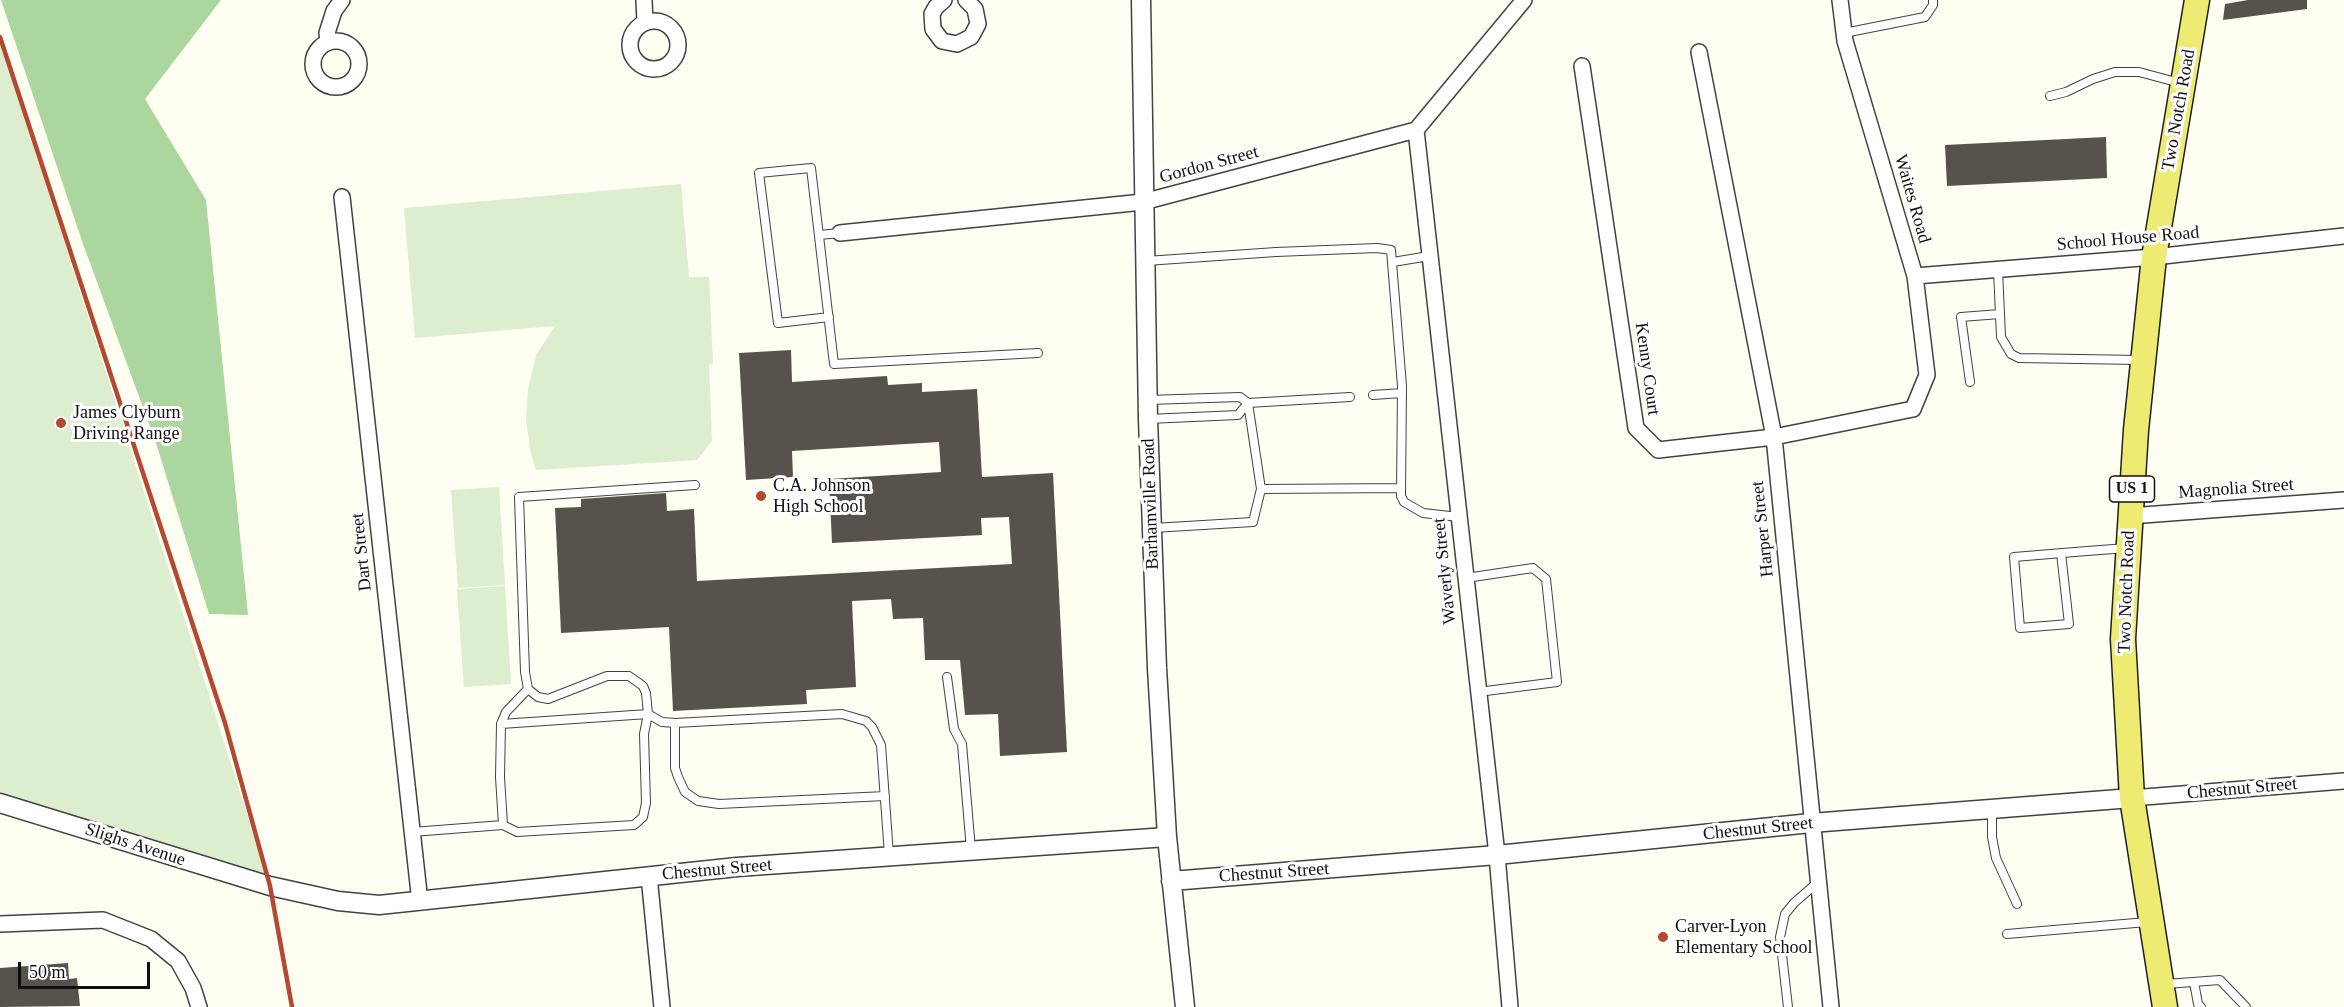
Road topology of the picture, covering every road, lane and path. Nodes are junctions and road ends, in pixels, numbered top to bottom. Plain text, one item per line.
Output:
1 (342, 0) edge
2 (644, 0) edge
3 (944, 0) edge
4 (966, 0) edge
5 (1141, 0) edge
6 (1524, 0) edge
7 (1840, 0) edge
8 (1933, 0) edge
9 (2197, 0) edge
10 (645, 23) dead end
11 (1844, 33) junction
12 (328, 42) dead end
13 (1698, 52) dead end
14 (1582, 66) dead end
15 (2183, 84) junction
16 (2050, 96) dead end
17 (1416, 130) junction
18 (342, 197) dead end
19 (1143, 202) junction
20 (840, 233) joint
21 (819, 235) junction
22 (2344, 236) edge
23 (1430, 256) junction
24 (2154, 257) junction
25 (1146, 261) junction
26 (1393, 262) junction
27 (1998, 270) junction
28 (1915, 276) junction
29 (2000, 314) junction
30 (829, 317) junction
31 (1038, 353) dead end
32 (2143, 360) junction
33 (1970, 382) dead end
34 (1402, 393) junction
35 (1373, 395) dead end
36 (1350, 397) dead end
37 (1148, 400) junction
38 (1248, 403) junction
39 (1913, 409) joint
40 (1148, 418) junction
41 (1774, 437) junction
42 (695, 485) dead end
43 (1400, 488) junction
44 (1261, 489) junction
45 (2344, 500) edge
46 (2130, 516) junction
47 (1458, 517) junction
48 (1151, 528) junction
49 (2128, 548) junction
50 (2061, 553) junction
51 (1466, 578) junction
52 (947, 677) dead end
53 (528, 689) junction
54 (1478, 692) junction
55 (648, 714) junction
56 (675, 723) junction
57 (501, 724) junction
58 (2344, 781) edge
59 (885, 796) junction
60 (2132, 798) junction
61 (0, 803) edge
62 (1992, 809) junction
63 (1811, 823) junction
64 (503, 825) junction
65 (412, 832) junction
66 (1167, 837) junction
67 (971, 850) junction
68 (1497, 855) junction
69 (889, 856) junction
70 (649, 876) junction
71 (1172, 880) junction
72 (1818, 882) junction
73 (270, 886) joint
74 (420, 902) junction
75 (2017, 904) dead end
76 (2152, 922) junction
77 (0, 924) edge
78 (2007, 934) dead end
79 (2194, 982) junction
80 (2163, 996) edge
81 (199, 1007) edge
82 (662, 1007) edge
83 (1185, 1007) edge
84 (1510, 1007) edge
85 (1788, 1007) edge
86 (1832, 1007) edge
87 (2201, 1007) edge
88 (2246, 1007) edge

1 - 12 street
2 - 10 street
3 - 4 street
5 - 19 street, Barhamville Road
6 - 17 street
7 - 11 street, Waites Road
8 - 11 lane
9 - 15 main road, Two Notch Road / US 1
11 - 28 street, Waites Road
13 - 41 street, Harper Street
14 - 41 street, Kenny Court
15 - 16 lane
15 - 24 main road, Two Notch Road / US 1
17 - 19 street, Gordon Street
17 - 23 street, Waverly Street
18 - 65 street, Dart Street
19 - 20 street, Gordon Street
19 - 25 street, Barhamville Road
20 - 21 lane
21 - 30 lane
21 - 30 lane
22 - 24 street, School House Road
23 - 26 lane
23 - 47 street, Waverly Street
24 - 27 street, School House Road
24 - 32 main road, Two Notch Road / US 1
25 - 26 lane
25 - 37 street, Barhamville Road
26 - 34 lane
27 - 28 street, School House Road
27 - 29 lane
28 - 39 street, Waites Road
29 - 32 lane
29 - 33 lane
30 - 31 lane
32 - 46 main road, Two Notch Road / US 1
34 - 35 lane
34 - 43 lane
36 - 38 lane
37 - 38 lane
37 - 40 street, Barhamville Road
38 - 40 lane
38 - 44 lane
39 - 41 street, Kenny Court
40 - 48 street, Barhamville Road
41 - 63 street, Harper Street
42 - 53 lane
43 - 44 lane
43 - 47 lane
44 - 48 lane
45 - 46 street, Magnolia Street
46 - 49 main road, Two Notch Road / US 1
47 - 51 street, Waverly Street
48 - 66 street, Barhamville Road
49 - 50 lane
49 - 60 main road, Two Notch Road / US 1
50 - 50 lane
51 - 54 street, Waverly Street
51 - 54 lane
52 - 67 lane
53 - 55 lane
53 - 57 lane
54 - 68 street, Waverly Street
55 - 56 lane
55 - 57 lane
55 - 64 lane
56 - 59 lane
56 - 59 lane
57 - 64 lane
58 - 60 street, Chestnut Street
59 - 69 lane
60 - 62 street, Chestnut Street
60 - 76 main road, Two Notch Road / US 1
61 - 73 street, Slighs Avenue
62 - 63 street, Chestnut Street
62 - 75 lane
63 - 68 street, Chestnut Street
63 - 72 street, Harper Street
64 - 65 lane
65 - 74 street, Dart Street
66 - 67 street, Chestnut Street
66 - 71 street, Barhamville Road
67 - 69 street, Chestnut Street
68 - 71 street, Chestnut Street
68 - 84 street, Waverly Street
69 - 70 street, Chestnut Street
70 - 74 street, Chestnut Street
70 - 82 street
71 - 83 street, Barhamville Road
72 - 85 lane
72 - 86 street, Harper Street
73 - 74 street, Chestnut Street
76 - 78 lane
76 - 80 main road, Two Notch Road / US 1
77 - 81 street
79 - 80 lane
79 - 87 lane
79 - 88 lane

